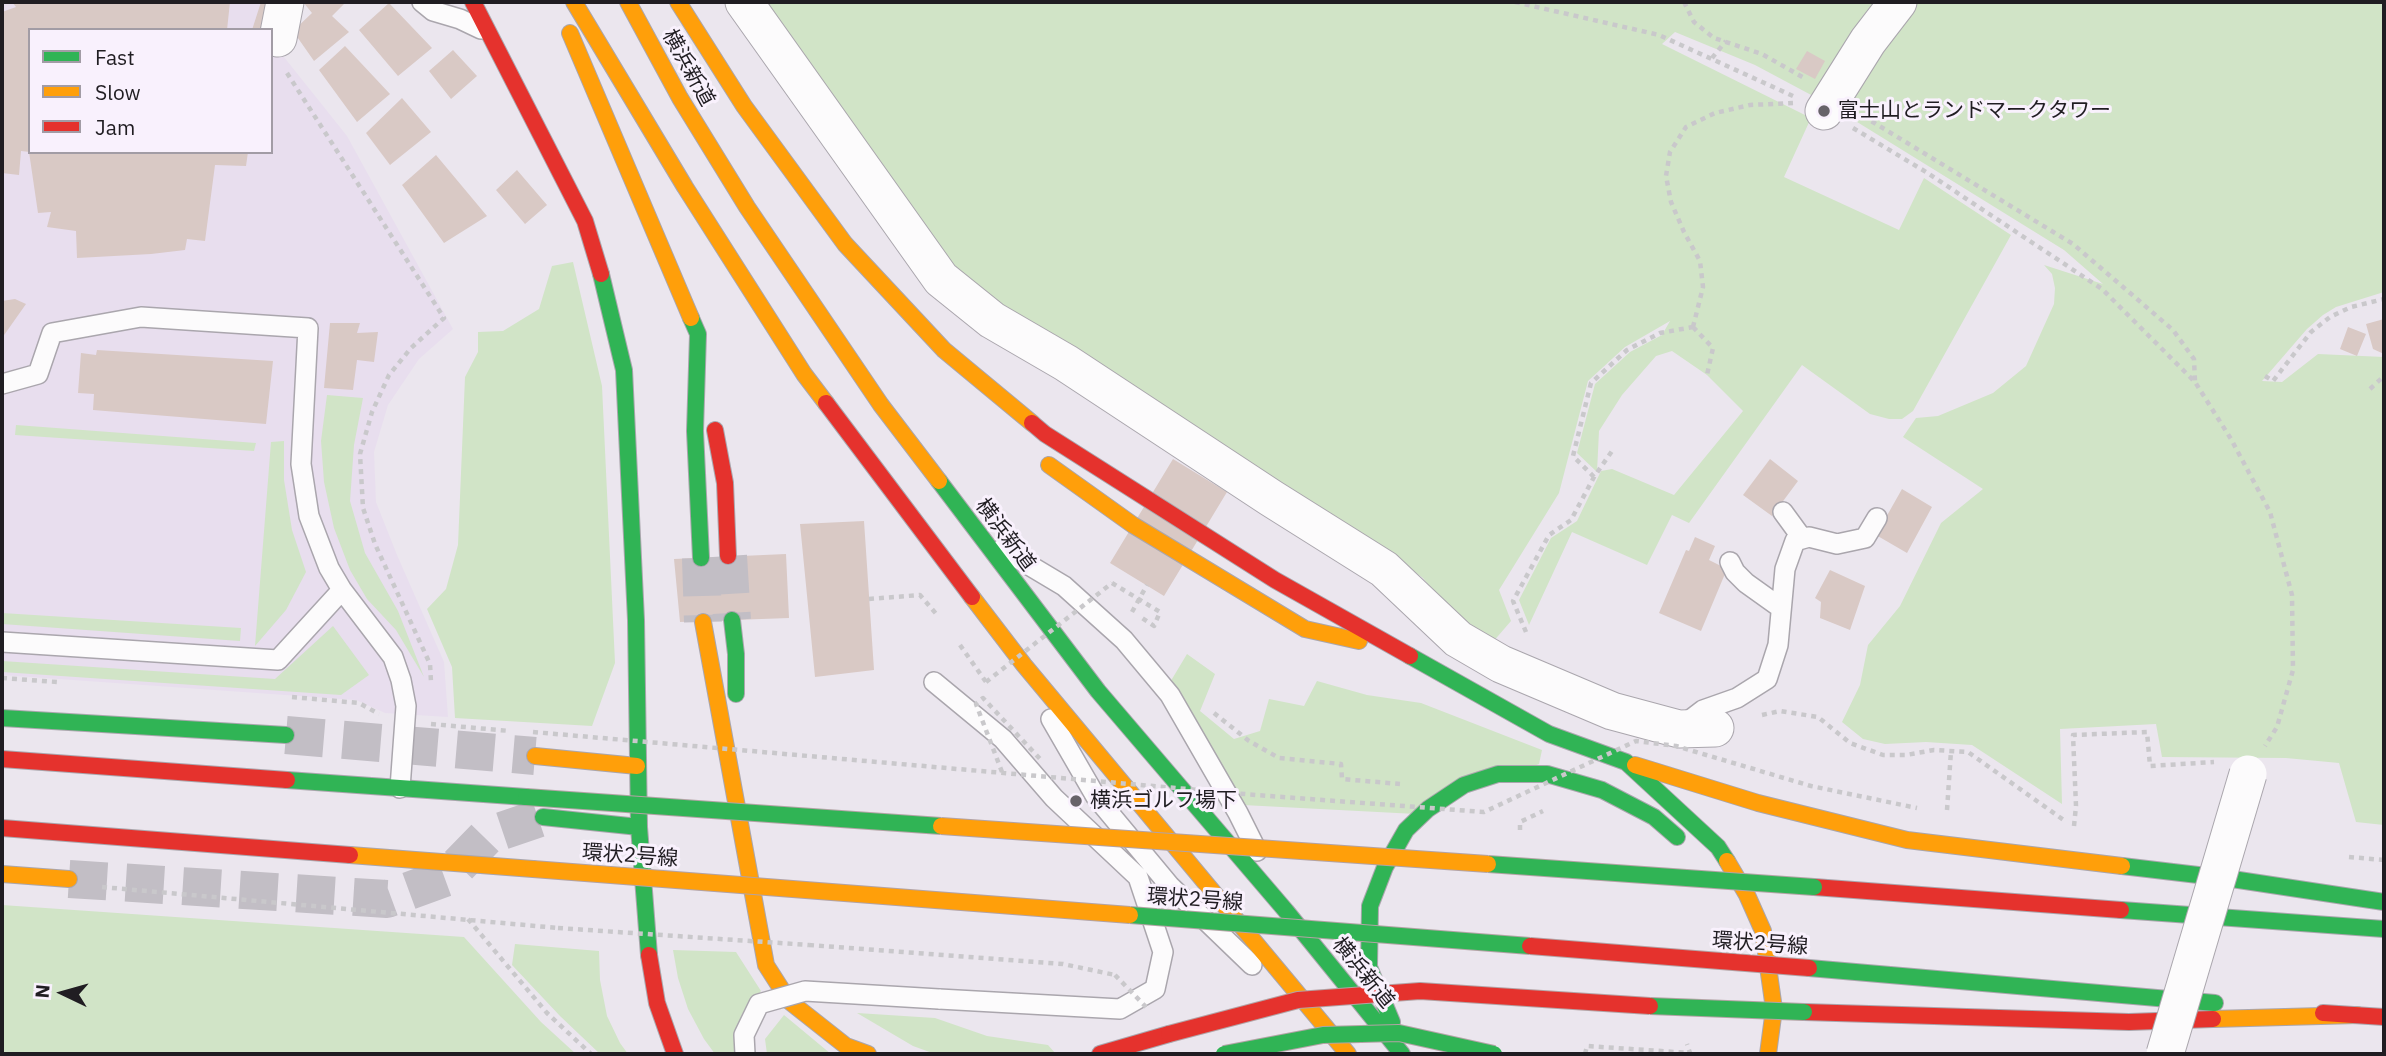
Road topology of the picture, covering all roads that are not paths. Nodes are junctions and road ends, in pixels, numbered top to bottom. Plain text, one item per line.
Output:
1 (285, 2) edge
2 (422, 2) edge
3 (473, 2) edge
4 (574, 2) edge
5 (628, 2) edge
6 (678, 2) edge
7 (744, 2) edge
8 (1898, 2) edge
9 (562, 15) dead end
10 (488, 33) junction
11 (278, 38) dead end
12 (1828, 104) road end
13 (698, 334) junction
14 (982, 382) junction
15 (2, 384) edge
16 (1013, 427) dead end
17 (1039, 457) dead end
18 (1783, 512) dead end
19 (1877, 518) dead end
20 (977, 534) junction
21 (1802, 538) junction
22 (728, 556) tunnel mouth
23 (701, 558) tunnel mouth
24 (1730, 562) dead end
25 (342, 590) junction
26 (1781, 608) junction
27 (732, 620) tunnel mouth
28 (703, 622) tunnel mouth
29 (2, 642) edge
30 (1400, 650) junction
31 (1024, 665) junction
32 (934, 682) dead end
33 (2, 718) edge
34 (1715, 728) road end
35 (1679, 729) junction
36 (286, 735) tunnel mouth
37 (535, 756) tunnel mouth
38 (2, 759) edge
39 (1626, 762) junction
40 (637, 766) junction
41 (2236, 768) road end
42 (400, 788) junction
43 (736, 801) junction
44 (543, 817) tunnel mouth
45 (639, 827) junction
46 (2, 828) edge
47 (1689, 847) dead end
48 (1703, 867) dead end
49 (2, 874) edge
50 (69, 879) tunnel mouth
51 (1724, 898) dead end
52 (2384, 902) edge
53 (1286, 911) junction
54 (2384, 929) edge
55 (1745, 945) dead end
56 (2357, 1015) junction
57 (2384, 1017) edge
58 (1748, 1031) dead end
59 (846, 1046) junction
60 (1347, 1053) edge
61 (675, 1054) edge
62 (745, 1054) edge
63 (868, 1054) edge
64 (885, 1054) edge
65 (1100, 1054) edge
66 (1224, 1054) edge
67 (1402, 1054) edge
68 (1409, 1054) edge
69 (1494, 1054) edge
70 (1768, 1054) edge
71 (2165, 1054) edge

1 - 11 street
2 - 10 lane
3 - 10 main road
4 - 31 main road
5 - 20 main road, 横浜新道
6 - 14 main road
7 - 35 street
8 - 12 street
9 - 13 main road
10 - 40 main road
13 - 22 main road
13 - 23 main road
14 - 16 main road
14 - 30 main road
15 - 25 lane
17 - 30 main road
18 - 21 lane
19 - 21 lane
20 - 53 main road, 横浜新道
20 - 53 lane
21 - 26 lane
24 - 26 lane
25 - 29 lane
25 - 42 lane
26 - 35 lane
27 - 43 main road
28 - 43 main road
30 - 39 main road
31 - 60 main road
31 - 60 lane
32 - 62 lane, bridge
33 - 36 main road
34 - 35 street
37 - 40 main road
38 - 42 main road
39 - 52 main road
39 - 70 main road
40 - 45 main road
41 - 71 street, bridge
42 - 54 main road, bridge
43 - 59 main road
44 - 45 main road
45 - 61 main road
46 - 56 main road, 環状2号線, bridge
47 - 68 main road
48 - 51 main road
49 - 50 main road
53 - 67 main road, 横浜新道
55 - 58 main road
56 - 57 main road, 環状2号線
56 - 65 main road, bridge
59 - 63 main road
59 - 64 main road
66 - 69 main road, bridge

